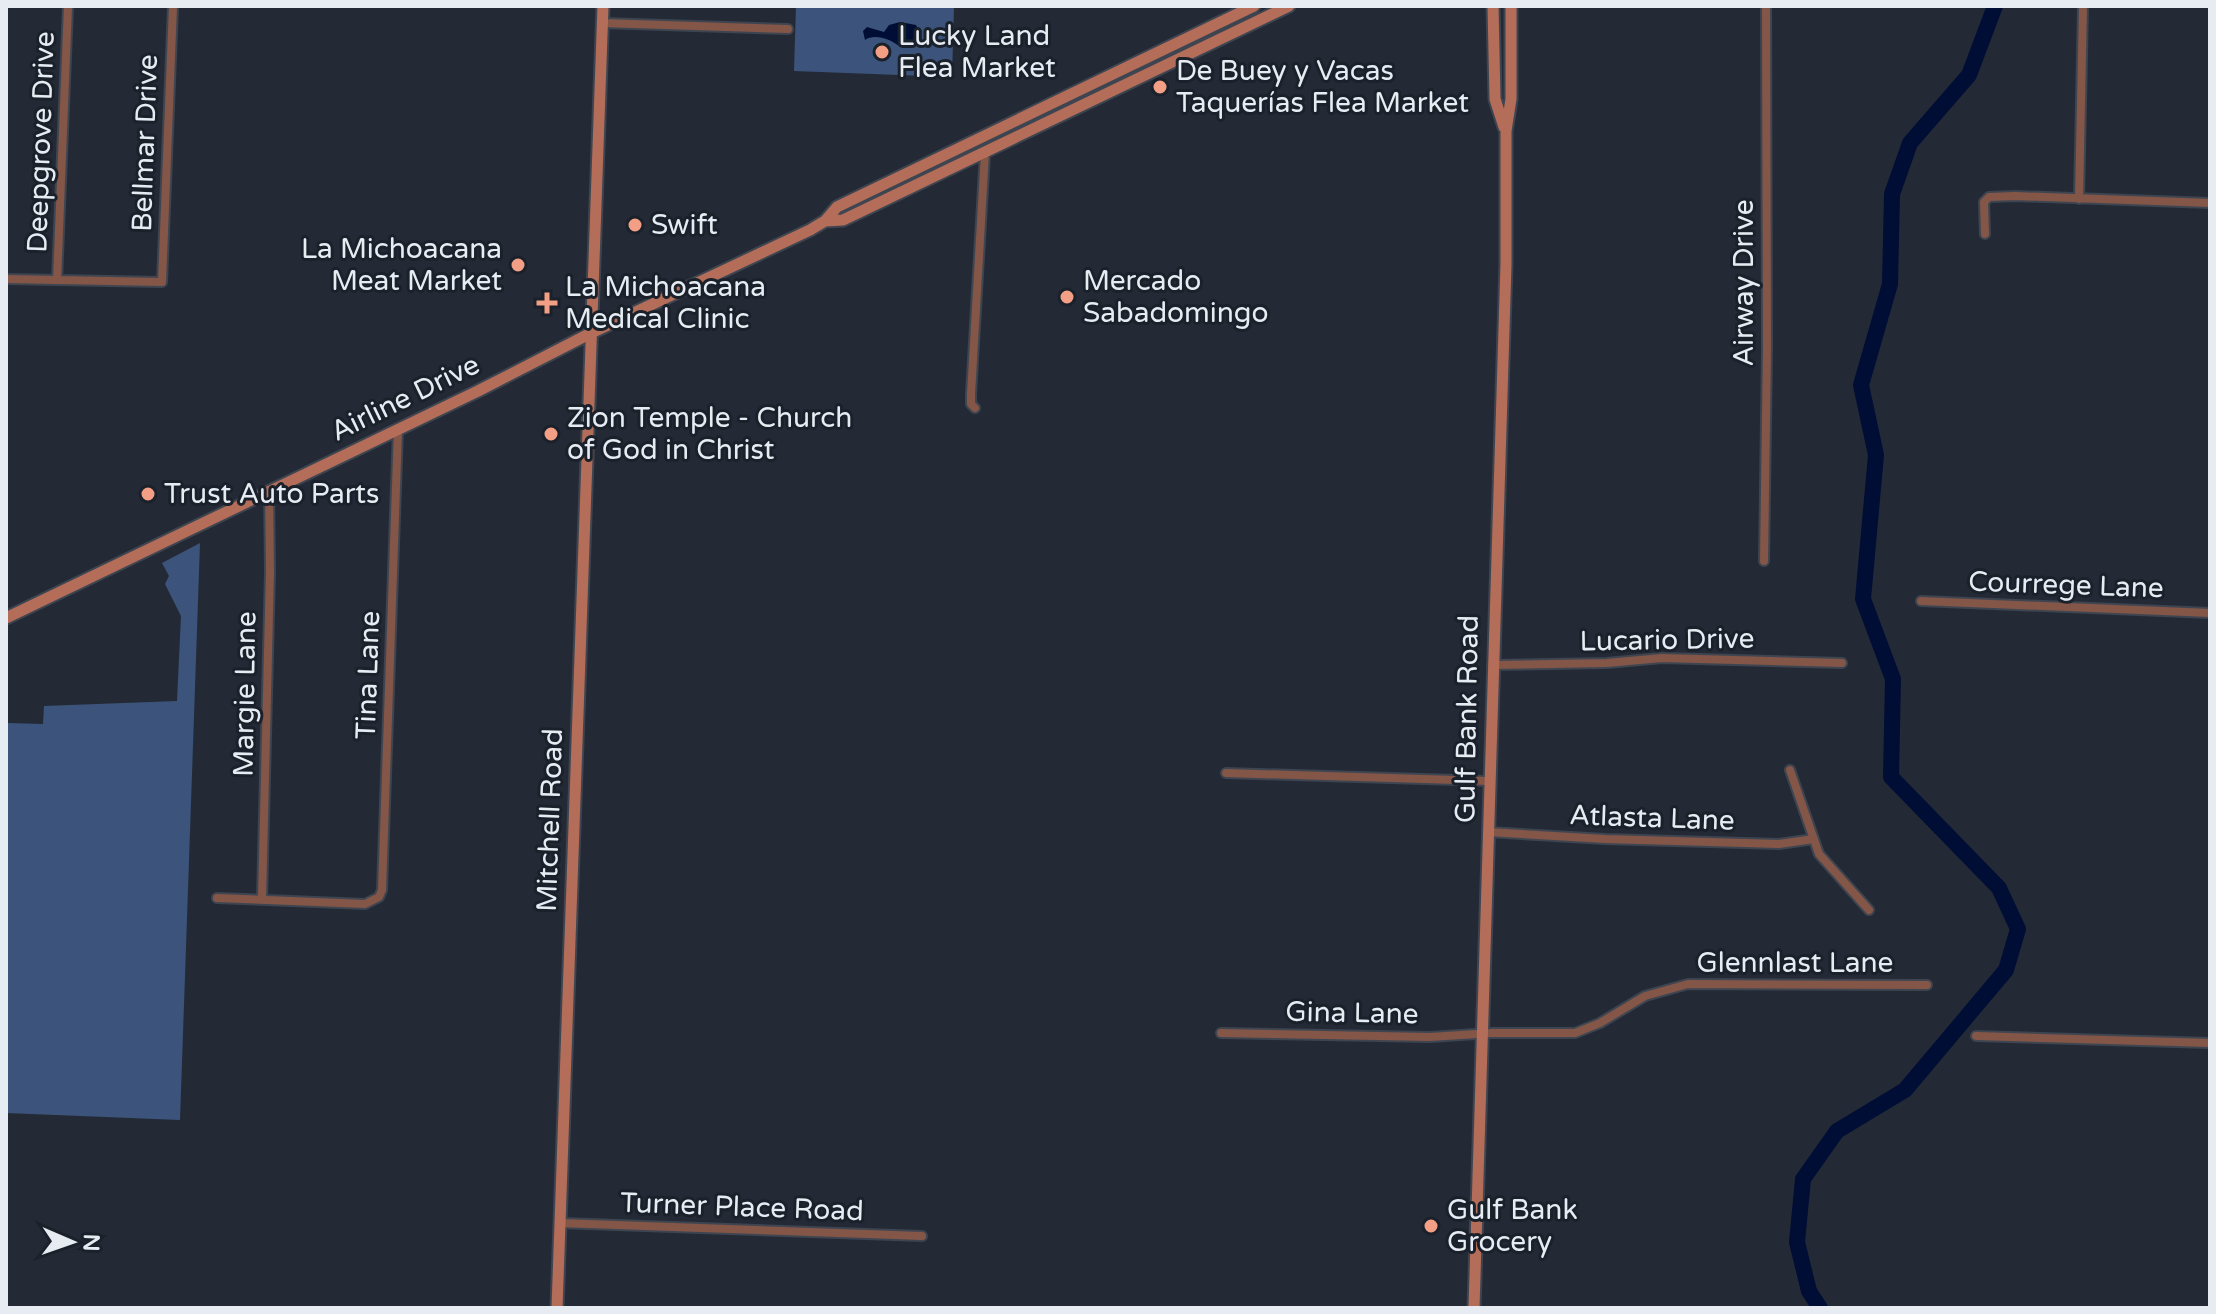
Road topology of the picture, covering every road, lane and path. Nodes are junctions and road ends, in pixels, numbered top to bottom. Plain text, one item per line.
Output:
1 (68, 6) edge
2 (173, 6) edge
3 (603, 6) edge
4 (1254, 6) edge
5 (1289, 6) edge
6 (1493, 6) edge
7 (1511, 6) edge
8 (1766, 6) edge
9 (2083, 7) edge
10 (1229, 12) edge
11 (602, 23) junction
12 (788, 29) dead end
13 (1506, 131) junction
14 (966, 145) junction
15 (985, 153) junction
16 (2079, 199) junction
17 (2210, 203) edge
18 (825, 221) junction
19 (1985, 234) dead end
20 (6, 279) edge
21 (57, 280) junction
22 (591, 333) junction
23 (975, 408) dead end
24 (398, 429) junction
25 (269, 490) junction
26 (1764, 561) dead end
27 (1921, 601) dead end
28 (2210, 613) edge
29 (6, 618) edge
30 (1842, 663) dead end
31 (1492, 665) junction
32 (1790, 770) dead end
33 (1226, 773) dead end
34 (1488, 781) junction
35 (1488, 832) junction
36 (1814, 839) junction
37 (217, 898) dead end
38 (262, 899) junction
39 (1869, 910) dead end
40 (1927, 985) dead end
41 (1221, 1033) dead end
42 (1482, 1034) junction
43 (1976, 1036) dead end
44 (2210, 1043) edge
45 (560, 1223) junction
46 (922, 1236) dead end
47 (557, 1308) edge
48 (1474, 1308) edge

1 - 21 street, Deepgrove Drive
2 - 21 street, Bellmar Drive
3 - 11 main road, Mitchell Road
4 - 10 main road, Airline Drive
5 - 15 main road, Airline Drive
6 - 13 main road, Gulf Bank Road
7 - 13 main road, Gulf Bank Road
8 - 26 street, Airway Drive
9 - 16 street
10 - 14 main road, Airline Drive
11 - 12 street
11 - 22 main road, Mitchell Road
13 - 31 main road, Gulf Bank Road
14 - 15 main road
14 - 18 main road, Airline Drive
15 - 18 main road, Airline Drive
15 - 23 street
16 - 17 street
16 - 19 street
18 - 22 main road, Airline Drive
20 - 21 street
22 - 24 main road, Airline Drive
22 - 45 main road, Mitchell Road
24 - 25 main road, Airline Drive
24 - 38 street, Tina Lane
25 - 29 main road, Airline Drive
25 - 38 street, Margie Lane
27 - 28 street, Courrege Lane
30 - 31 street, Lucario Drive
31 - 34 main road, Gulf Bank Road
32 - 36 street
33 - 34 street
34 - 35 main road, Gulf Bank Road
35 - 36 street, Atlasta Lane
35 - 42 main road, Gulf Bank Road
36 - 39 street
37 - 38 street
40 - 42 street, Glennlast Lane
41 - 42 street, Gina Lane
42 - 48 main road, Gulf Bank Road
43 - 44 street
45 - 46 street, Turner Place Road
45 - 47 main road, Mitchell Road

